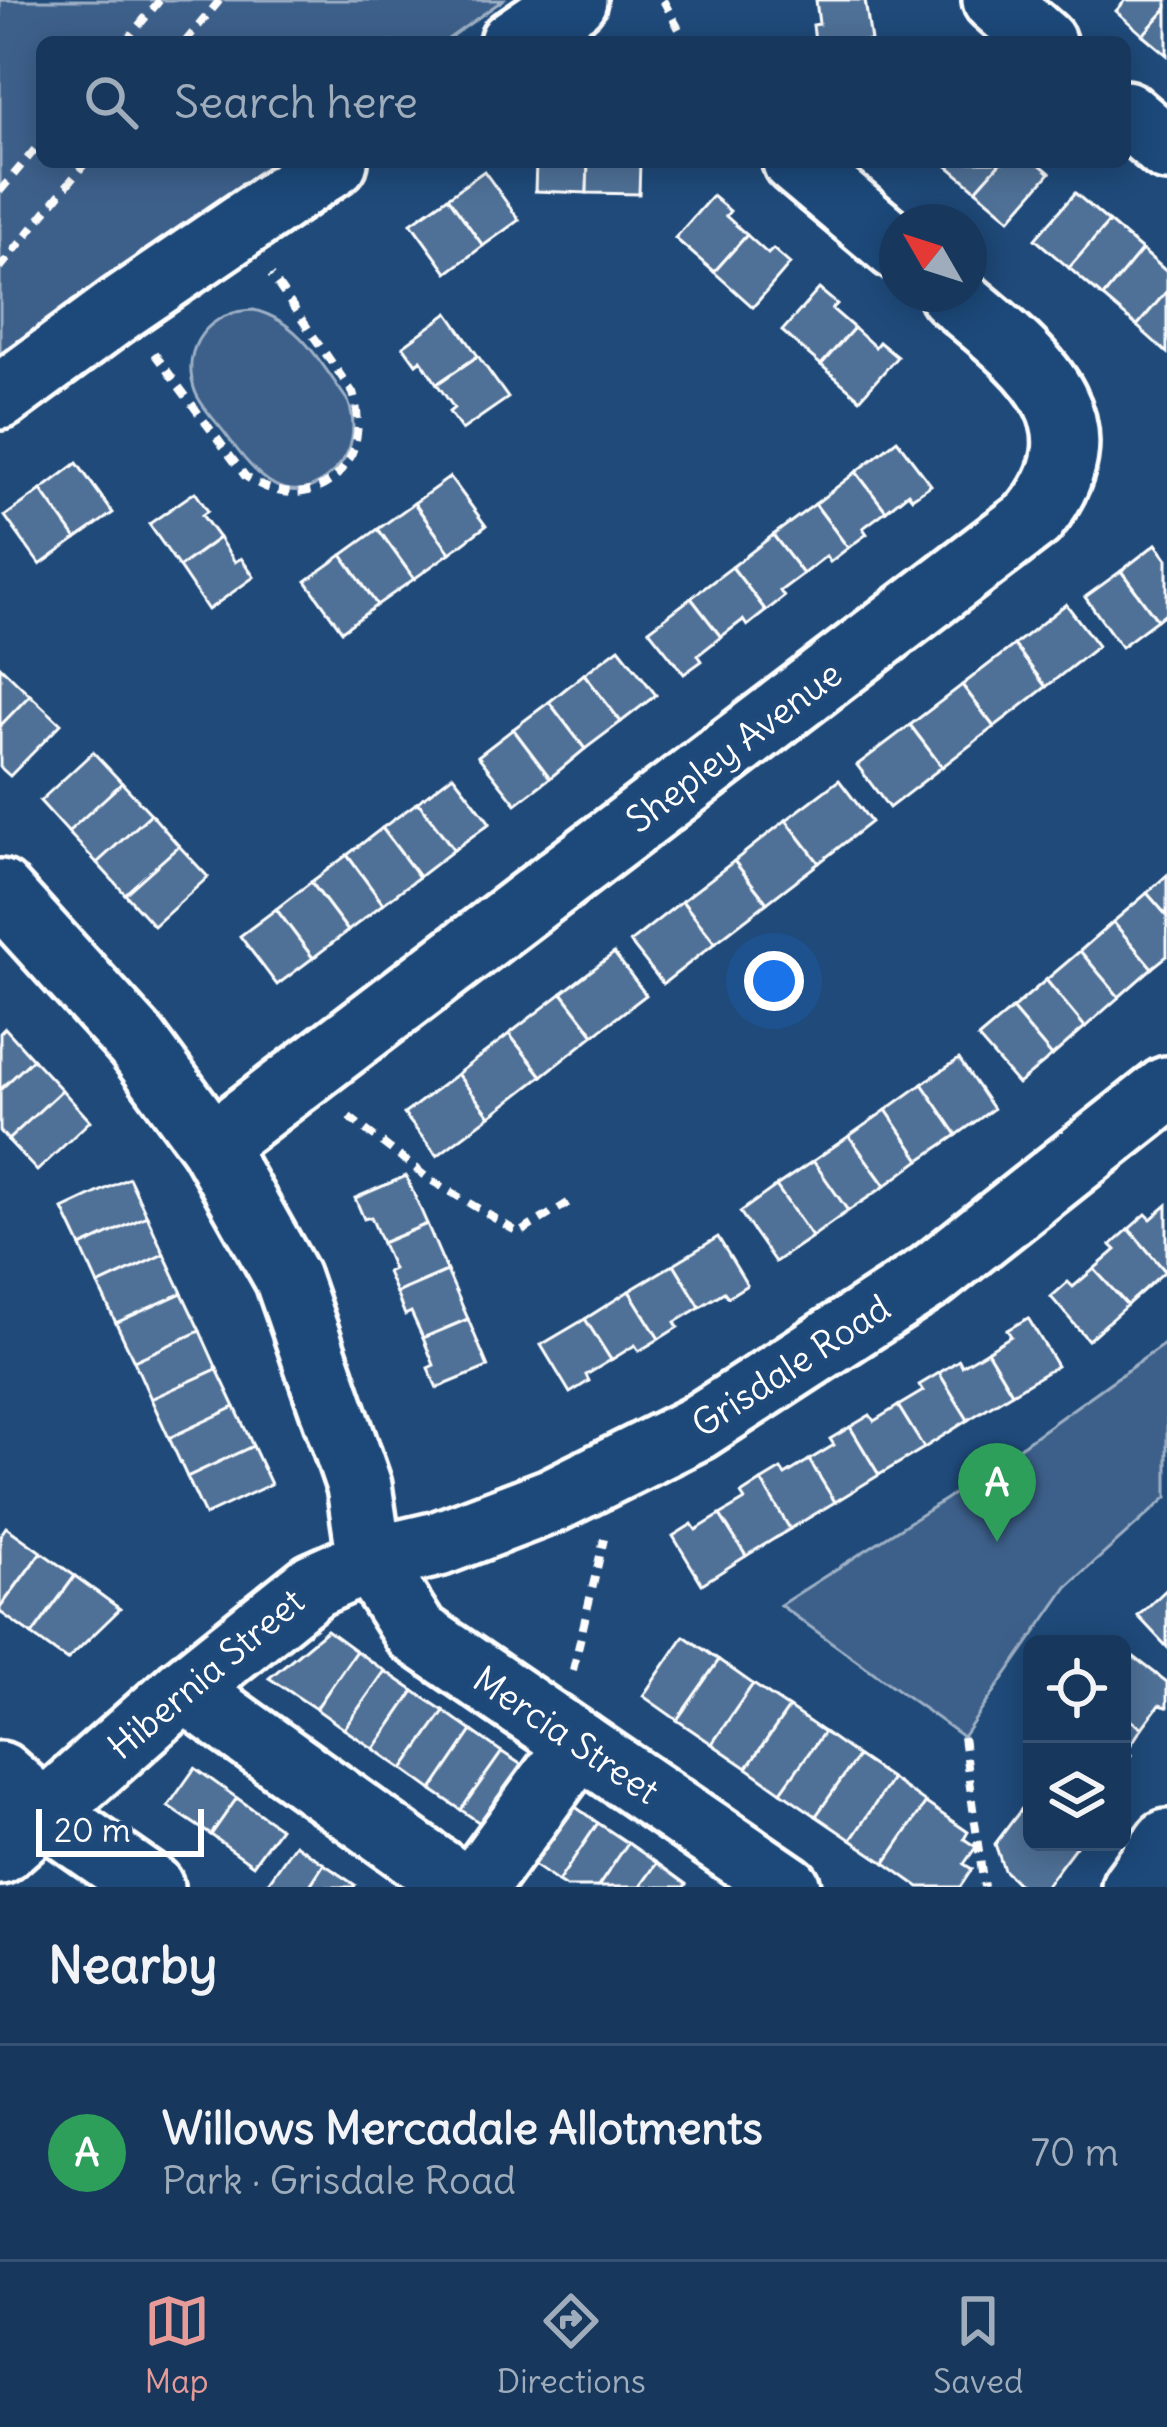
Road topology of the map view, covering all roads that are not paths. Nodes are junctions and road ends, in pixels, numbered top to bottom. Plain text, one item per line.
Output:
1 (574, 0) edge
2 (995, 0) edge
3 (521, 36) edge
4 (1036, 36) edge
5 (1131, 118) edge
6 (1167, 149) edge
7 (326, 168) edge
8 (802, 168) edge
9 (879, 233) edge
10 (972, 312) edge
11 (0, 397) edge
12 (0, 892) edge
13 (1167, 1089) edge
14 (212, 1145) junction
15 (370, 1560) junction
16 (184, 1689) junction
17 (569, 1737) junction
18 (14, 1813) edge
19 (1167, 1843) edge
20 (151, 1887) edge
21 (461, 1887) edge
22 (476, 1887) edge
23 (788, 1887) edge
24 (1135, 1887) edge

1 - 3 street
2 - 4 street
5 - 6 street
7 - 11 street
8 - 9 street
10 - 14 street, Shepley Avenue
12 - 14 street
13 - 15 street, Grisdale Road
14 - 15 street
15 - 16 street, Hibernia Street
15 - 17 street, Mercia Street
16 - 18 street, Hibernia Street
16 - 21 street
17 - 22 street
17 - 23 street, Mercia Street
18 - 20 street
19 - 24 street

